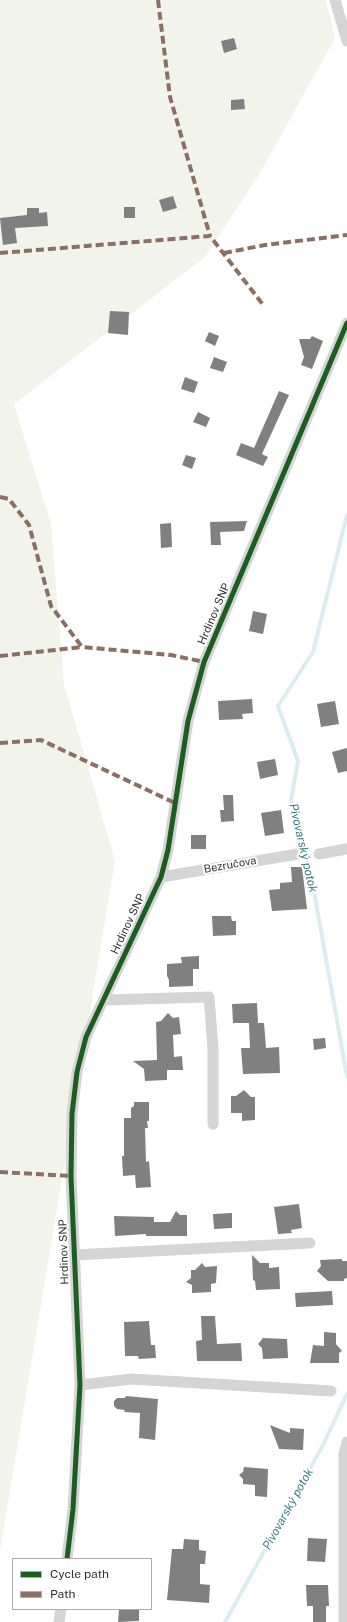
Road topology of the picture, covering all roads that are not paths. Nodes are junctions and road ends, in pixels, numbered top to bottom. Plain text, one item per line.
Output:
1 (336, 0) edge
2 (347, 41) edge
3 (347, 323) edge
4 (347, 849) edge
5 (298, 854) dead end
6 (319, 854) dead end
7 (161, 877) junction
8 (104, 1000) junction
9 (213, 1124) dead end
10 (310, 1243) dead end
11 (74, 1255) junction
12 (80, 1385) junction
13 (331, 1392) dead end
14 (347, 1442) edge
15 (67, 1558) edge
16 (61, 1610) edge
17 (59, 1622) edge
18 (344, 1622) edge

1 - 2 street
3 - 7 street, Hrdinov SNP
4 - 6 street
5 - 7 street, Bezručova
7 - 8 street, Hrdinov SNP
8 - 9 street
8 - 11 street, Hrdinov SNP
10 - 11 street
11 - 12 street, Hrdinov SNP
12 - 13 street
12 - 15 street, Hrdinov SNP
14 - 18 street
16 - 17 street

